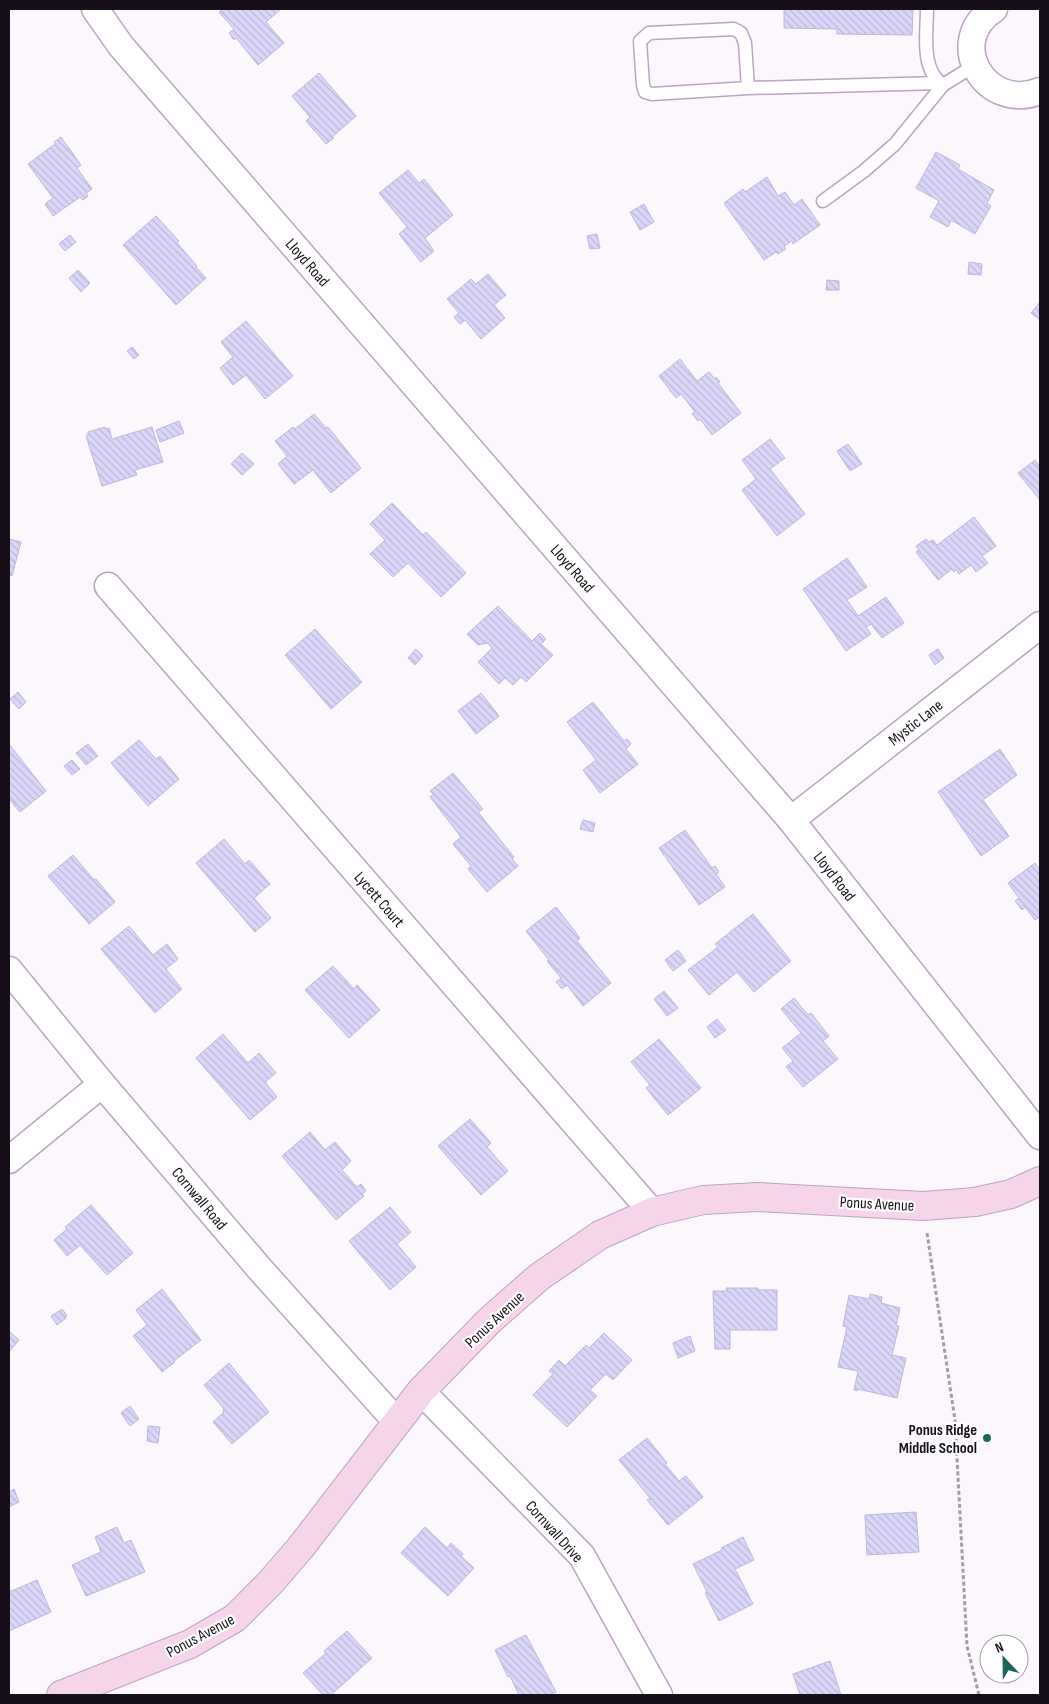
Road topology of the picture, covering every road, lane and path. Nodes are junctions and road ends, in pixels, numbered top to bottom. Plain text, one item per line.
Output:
1 (95, 9) edge
2 (927, 9) edge
3 (994, 9) edge
4 (976, 68) junction
5 (941, 84) junction
6 (748, 88) junction
7 (1040, 91) edge
8 (823, 201) dead end
9 (108, 586) dead end
10 (1040, 625) edge
11 (790, 820) junction
12 (9, 970) edge
13 (102, 1084) junction
14 (1040, 1136) edge
15 (9, 1160) edge
16 (1040, 1181) edge
17 (923, 1206) junction
18 (652, 1212) junction
19 (421, 1391) junction
20 (396, 1421) junction
21 (61, 1695) edge
22 (658, 1695) edge
23 (979, 1695) edge

1 - 11 street, Lloyd Road
2 - 5 lane
3 - 4 street
4 - 5 lane
4 - 7 street
5 - 6 lane
5 - 8 lane
6 - 6 lane
9 - 18 street, Lycett Court
10 - 11 street, Mystic Lane
11 - 14 street, Lloyd Road
12 - 13 street, Cornwall Road
13 - 15 street
13 - 20 street, Cornwall Road
16 - 17 street, Ponus Avenue
17 - 18 street, Ponus Avenue
17 - 23 path
18 - 19 street, Ponus Avenue
19 - 20 street, Ponus Avenue
19 - 22 street, Cornwall Drive
20 - 21 street, Ponus Avenue

